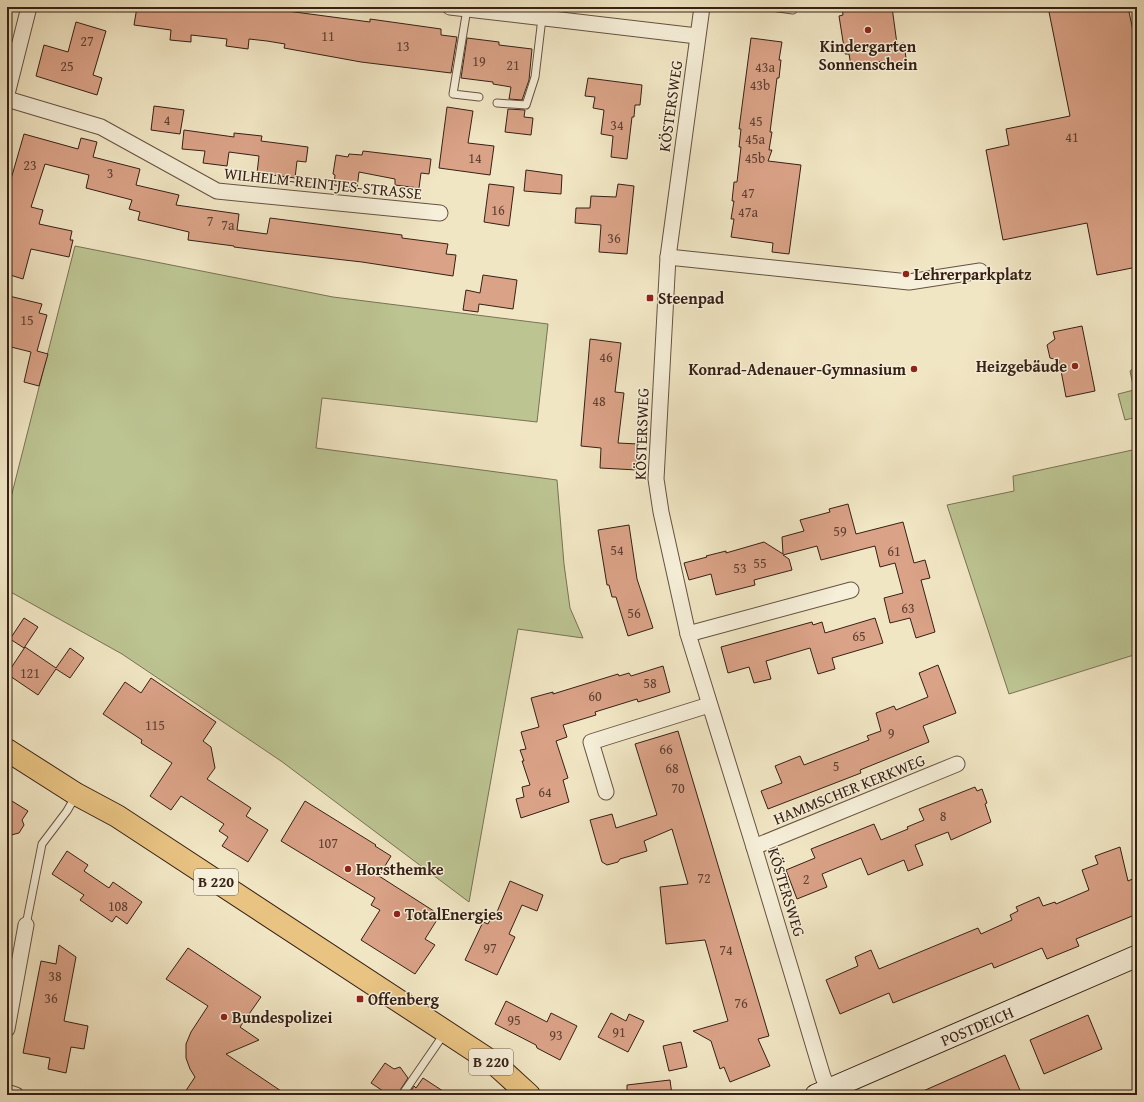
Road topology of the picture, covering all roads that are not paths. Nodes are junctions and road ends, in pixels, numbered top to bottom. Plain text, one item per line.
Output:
1 (29, 7) edge
2 (450, 7) edge
3 (702, 7) edge
4 (771, 7) edge
5 (467, 9) junction
6 (792, 10) dead end
7 (542, 18) junction
8 (698, 36) junction
9 (7, 94) edge
10 (479, 97) dead end
11 (7, 99) edge
12 (497, 103) dead end
13 (440, 213) dead end
14 (668, 257) junction
15 (980, 271) dead end
16 (851, 590) dead end
17 (688, 634) junction
18 (709, 705) junction
19 (7, 750) edge
20 (957, 764) dead end
21 (606, 792) dead end
22 (76, 794) junction
23 (754, 847) junction
24 (26, 925) joint
25 (1137, 956) edge
26 (7, 1028) edge
27 (446, 1032) junction
28 (7, 1092) edge
29 (823, 1092) edge
30 (16, 1095) edge
31 (402, 1095) edge
32 (529, 1095) edge

1 - 9 street
2 - 5 street
3 - 8 street, KÖSTERSWEG
4 - 6 lane
5 - 7 street
5 - 10 lane
7 - 8 street
7 - 12 lane
8 - 14 street, KÖSTERSWEG
11 - 13 street, WILHELM-REINTJES-STRASSE
14 - 15 street
14 - 17 street, KÖSTERSWEG
16 - 17 street
17 - 18 street, KÖSTERSWEG
18 - 21 street
18 - 23 street, KÖSTERSWEG
19 - 22 main road, B 220
20 - 23 street, HAMMSCHER KERKWEG
22 - 24 lane
22 - 27 main road, B 220
23 - 29 street, KÖSTERSWEG
24 - 26 street
25 - 29 main road, POSTDEICH
27 - 31 lane
27 - 32 main road, B 220
28 - 30 street

